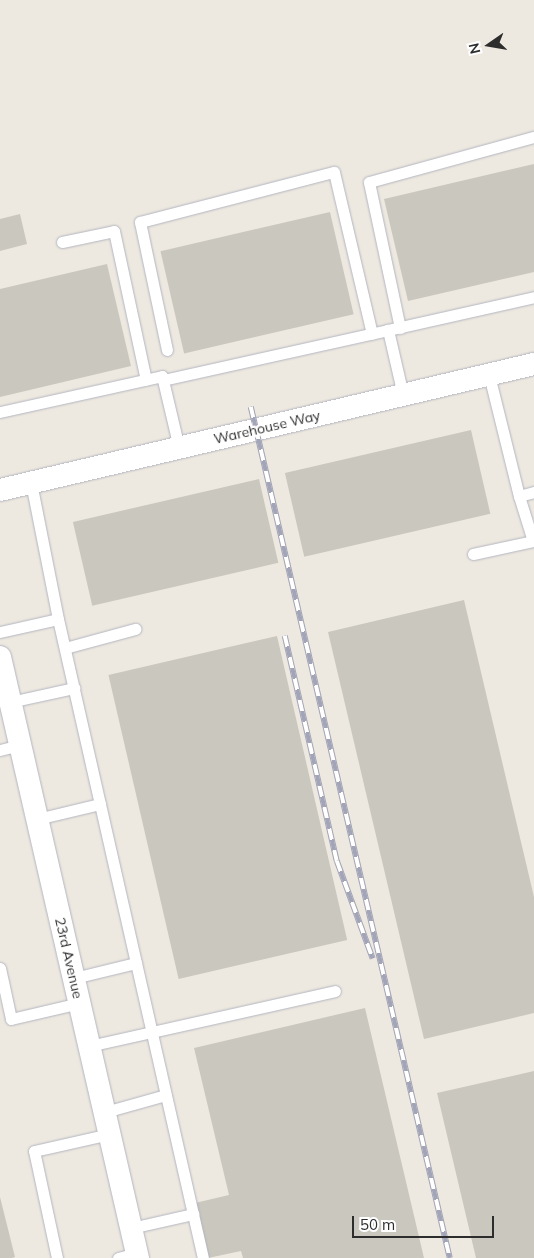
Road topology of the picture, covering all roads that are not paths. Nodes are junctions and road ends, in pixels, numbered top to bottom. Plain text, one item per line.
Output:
1 (534, 137) edge
2 (62, 242) dead end
3 (534, 297) edge
4 (394, 329) junction
5 (372, 334) junction
6 (168, 350) dead end
7 (534, 364) edge
8 (489, 375) junction
9 (146, 380) junction
10 (163, 380) junction
11 (403, 395) junction
12 (0, 412) edge
13 (179, 448) junction
14 (31, 483) junction
15 (0, 490) edge
16 (534, 492) edge
17 (519, 496) junction
18 (473, 554) dead end
19 (58, 619) junction
20 (135, 629) dead end
21 (0, 632) edge
22 (65, 648) junction
23 (0, 658) edge
24 (74, 688) junction
25 (6, 692) edge
26 (10, 748) edge
27 (100, 804) junction
28 (37, 819) junction
29 (136, 963) junction
30 (0, 968) edge
31 (74, 978) junction
32 (335, 991) dead end
33 (80, 1003) junction
34 (152, 1034) junction
35 (89, 1046) junction
36 (166, 1095) junction
37 (104, 1112) junction
38 (110, 1134) junction
39 (193, 1214) junction
40 (131, 1228) junction
41 (131, 1256) edge
42 (57, 1258) edge
43 (203, 1258) edge

1 - 4 lane
2 - 9 lane
3 - 4 lane
4 - 5 lane
4 - 11 lane
5 - 6 lane
5 - 10 lane
7 - 8 street, Warehouse Way
8 - 11 street, Warehouse Way
8 - 17 lane
9 - 10 lane
9 - 12 lane
10 - 13 lane
11 - 13 street, Warehouse Way
13 - 14 street, Warehouse Way
14 - 15 street, Warehouse Way
14 - 19 lane
16 - 17 lane
17 - 18 lane
19 - 21 lane
19 - 22 lane
20 - 22 lane
22 - 24 lane
23 - 25 street, 23rd Avenue
24 - 25 lane
24 - 27 lane
25 - 26 street, 23rd Avenue
26 - 28 street, 23rd Avenue
27 - 28 lane
27 - 29 lane
28 - 31 street, 23rd Avenue
29 - 31 lane
29 - 34 lane
30 - 33 lane
31 - 33 street, 23rd Avenue
32 - 34 lane
33 - 35 street, 23rd Avenue
34 - 35 lane
34 - 36 lane
35 - 37 street, 23rd Avenue
36 - 37 lane
36 - 39 lane
37 - 38 street, 23rd Avenue
38 - 40 street, 23rd Avenue
38 - 42 lane
39 - 40 lane
39 - 43 lane
40 - 41 street, 23rd Avenue

